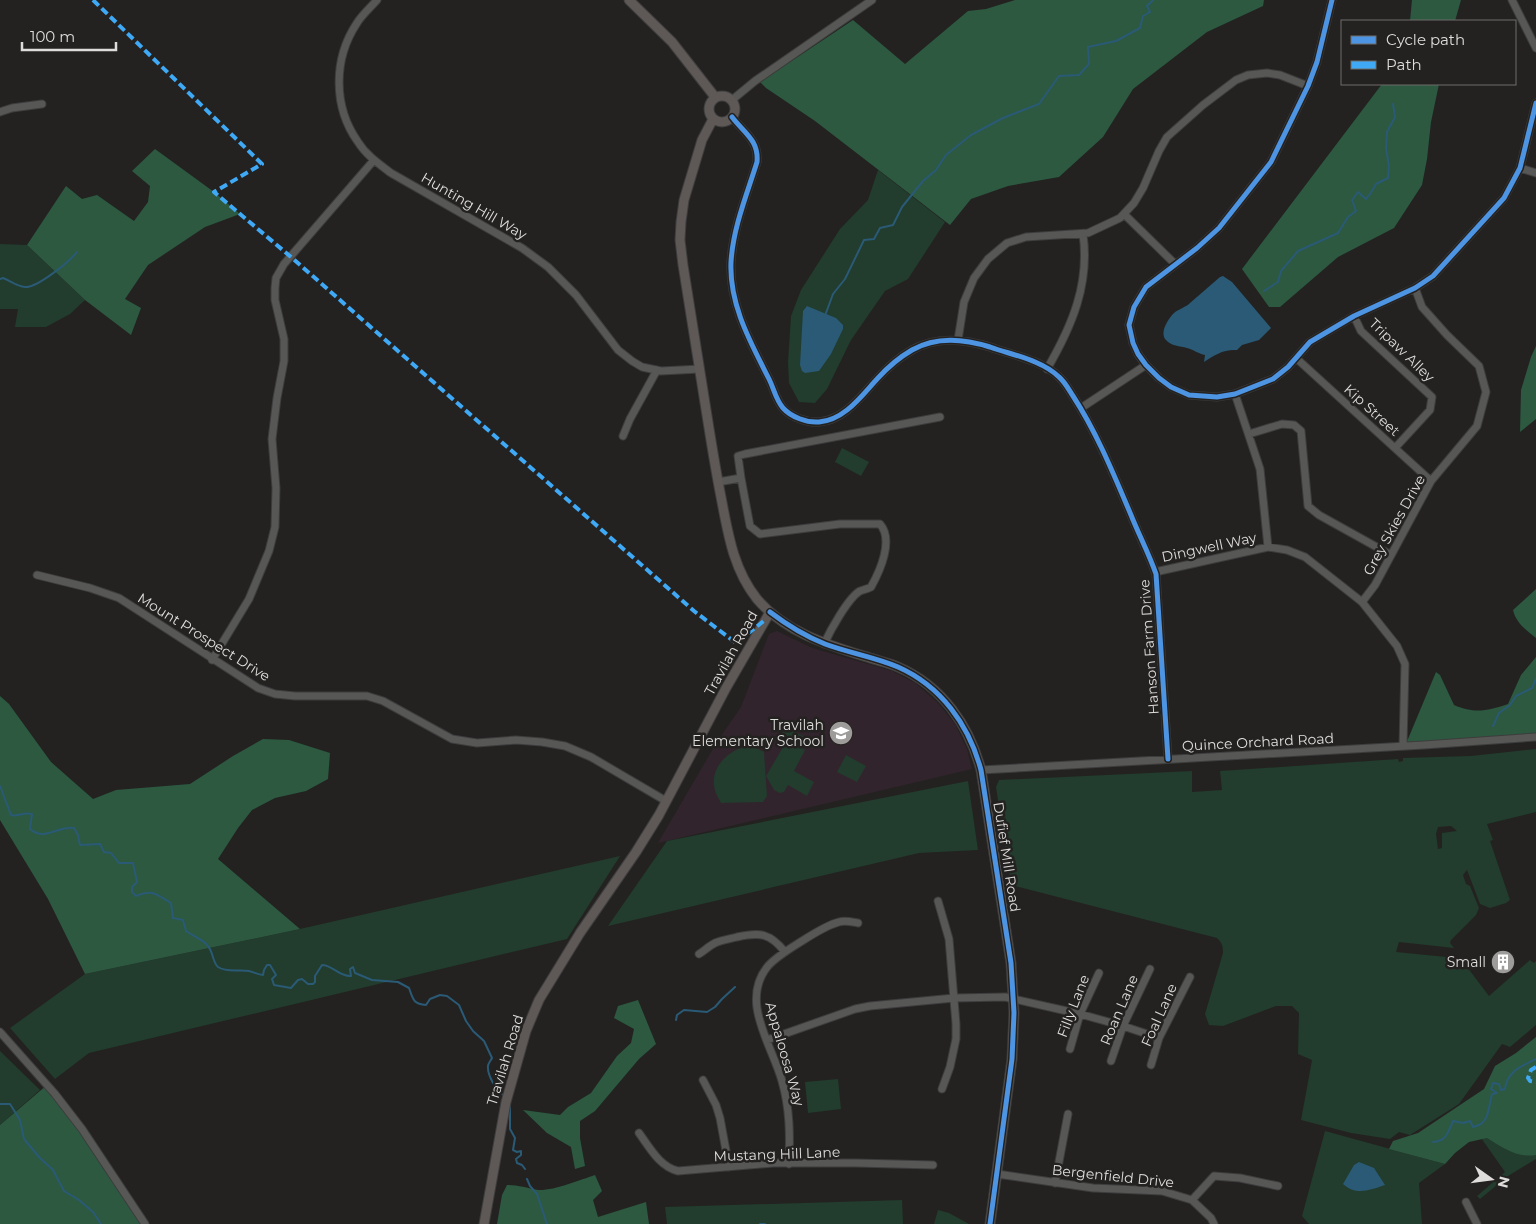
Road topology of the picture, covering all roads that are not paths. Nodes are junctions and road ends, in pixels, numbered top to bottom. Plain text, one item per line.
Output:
1 (377, 0) edge
2 (629, 0) edge
3 (872, 0) edge
4 (1332, 0) edge
5 (1512, 0) edge
6 (1536, 48) edge
7 (1308, 86) junction
8 (714, 97) junction
9 (732, 100) junction
10 (1536, 103) edge
11 (42, 104) dead end
12 (0, 112) edge
13 (732, 117) junction
14 (713, 119) junction
15 (374, 160) junction
16 (1520, 168) junction
17 (1536, 173) edge
18 (1124, 214) junction
19 (1083, 234) junction
20 (1175, 264) junction
21 (1415, 288) junction
22 (1354, 316) junction
23 (958, 340) junction
24 (1296, 358) junction
25 (1146, 365) junction
26 (700, 369) junction
27 (1047, 369) junction
28 (657, 370) junction
29 (1235, 394) junction
30 (1081, 408) junction
31 (940, 418) dead end
32 (1249, 434) junction
33 (623, 436) dead end
34 (1396, 448) junction
35 (741, 478) junction
36 (1431, 481) junction
37 (718, 482) junction
38 (1268, 548) junction
39 (1391, 555) junction
40 (1155, 572) junction
41 (37, 574) dead end
42 (1362, 602) junction
43 (770, 612) junction
44 (824, 644) junction
45 (212, 660) junction
46 (1536, 737) edge
47 (1403, 746) junction
48 (1168, 759) junction
49 (981, 770) junction
50 (666, 801) junction
51 (938, 901) dead end
52 (858, 923) dead end
53 (785, 952) junction
54 (698, 954) dead end
55 (1150, 969) dead end
56 (1099, 973) dead end
57 (1190, 977) dead end
58 (954, 998) junction
59 (1014, 998) junction
60 (1080, 1014) junction
61 (1123, 1026) junction
62 (0, 1032) edge
63 (1159, 1038) junction
64 (767, 1040) junction
65 (1070, 1049) dead end
66 (1111, 1061) dead end
67 (1151, 1065) dead end
68 (703, 1080) dead end
69 (942, 1089) dead end
70 (1068, 1114) dead end
71 (639, 1133) dead end
72 (789, 1164) junction
73 (933, 1165) dead end
74 (729, 1167) junction
75 (998, 1174) junction
76 (1055, 1182) junction
77 (1278, 1186) dead end
78 (1192, 1200) junction
79 (1466, 1202) dead end
80 (144, 1224) edge
81 (484, 1224) edge
82 (990, 1224) edge
83 (1214, 1224) edge
84 (1477, 1224) edge

1 - 15 street, Hunting Hill Way
2 - 8 main road
3 - 9 street
4 - 7 street
5 - 6 street
7 - 18 street
7 - 20 street
8 - 9 main road
8 - 14 main road
9 - 13 main road
10 - 16 street
11 - 12 street
13 - 14 main road
13 - 23 street, Hanson Farm Drive
14 - 26 main road, Travilah Road
15 - 28 street, Hunting Hill Way
15 - 45 street
16 - 17 street
16 - 21 street
18 - 19 street
18 - 20 street
19 - 23 street
19 - 27 street
20 - 25 street
21 - 22 street
21 - 36 street, Grey Skies Drive
22 - 24 street
22 - 34 street, Tripaw Alley
23 - 27 street, Hanson Farm Drive
24 - 29 street
24 - 34 street, Kip Street
25 - 29 street
25 - 30 street
26 - 28 street, Hunting Hill Way
26 - 37 main road, Travilah Road
27 - 30 street, Hanson Farm Drive
28 - 33 street
29 - 32 street
30 - 40 street, Hanson Farm Drive
31 - 35 street
32 - 38 street
32 - 39 street
34 - 36 street, Kip Street
35 - 37 street
35 - 44 street
36 - 39 street, Grey Skies Drive
37 - 43 main road, Travilah Road
38 - 40 street, Dingwell Way
38 - 42 street, Dingwell Way
39 - 42 street, Grey Skies Drive
40 - 48 street, Hanson Farm Drive
41 - 45 street, Mount Prospect Drive
42 - 47 street, Dingwell Way
43 - 44 main road, Dufief Mill Road
43 - 50 main road, Travilah Road
44 - 49 main road, Dufief Mill Road
45 - 50 street, Mount Prospect Drive
46 - 47 street, Quince Orchard Road
47 - 48 street, Quince Orchard Road
48 - 49 street, Quince Orchard Road
49 - 59 main road, Dufief Mill Road
50 - 81 main road, Travilah Road
51 - 58 street
52 - 53 street, Appaloosa Way
53 - 54 street
53 - 64 street, Appaloosa Way
55 - 61 street, Roan Lane
56 - 60 street, Filly Lane
57 - 63 street, Foal Lane
58 - 59 street
58 - 64 street
58 - 69 street
59 - 60 street
59 - 75 main road, Dufief Mill Road
60 - 61 street
60 - 65 street, Filly Lane
61 - 63 street
61 - 66 street, Roan Lane
62 - 80 street
63 - 67 street, Foal Lane
64 - 72 street, Appaloosa Way
68 - 74 street
70 - 76 street
71 - 74 street, Mustang Hill Lane
72 - 73 street, Mustang Hill Lane
72 - 74 street, Mustang Hill Lane
75 - 76 street, Bergenfield Drive
75 - 82 main road, Dufief Mill Road
76 - 78 street, Bergenfield Drive
77 - 78 street
78 - 83 street, Bergenfield Drive
79 - 84 street

